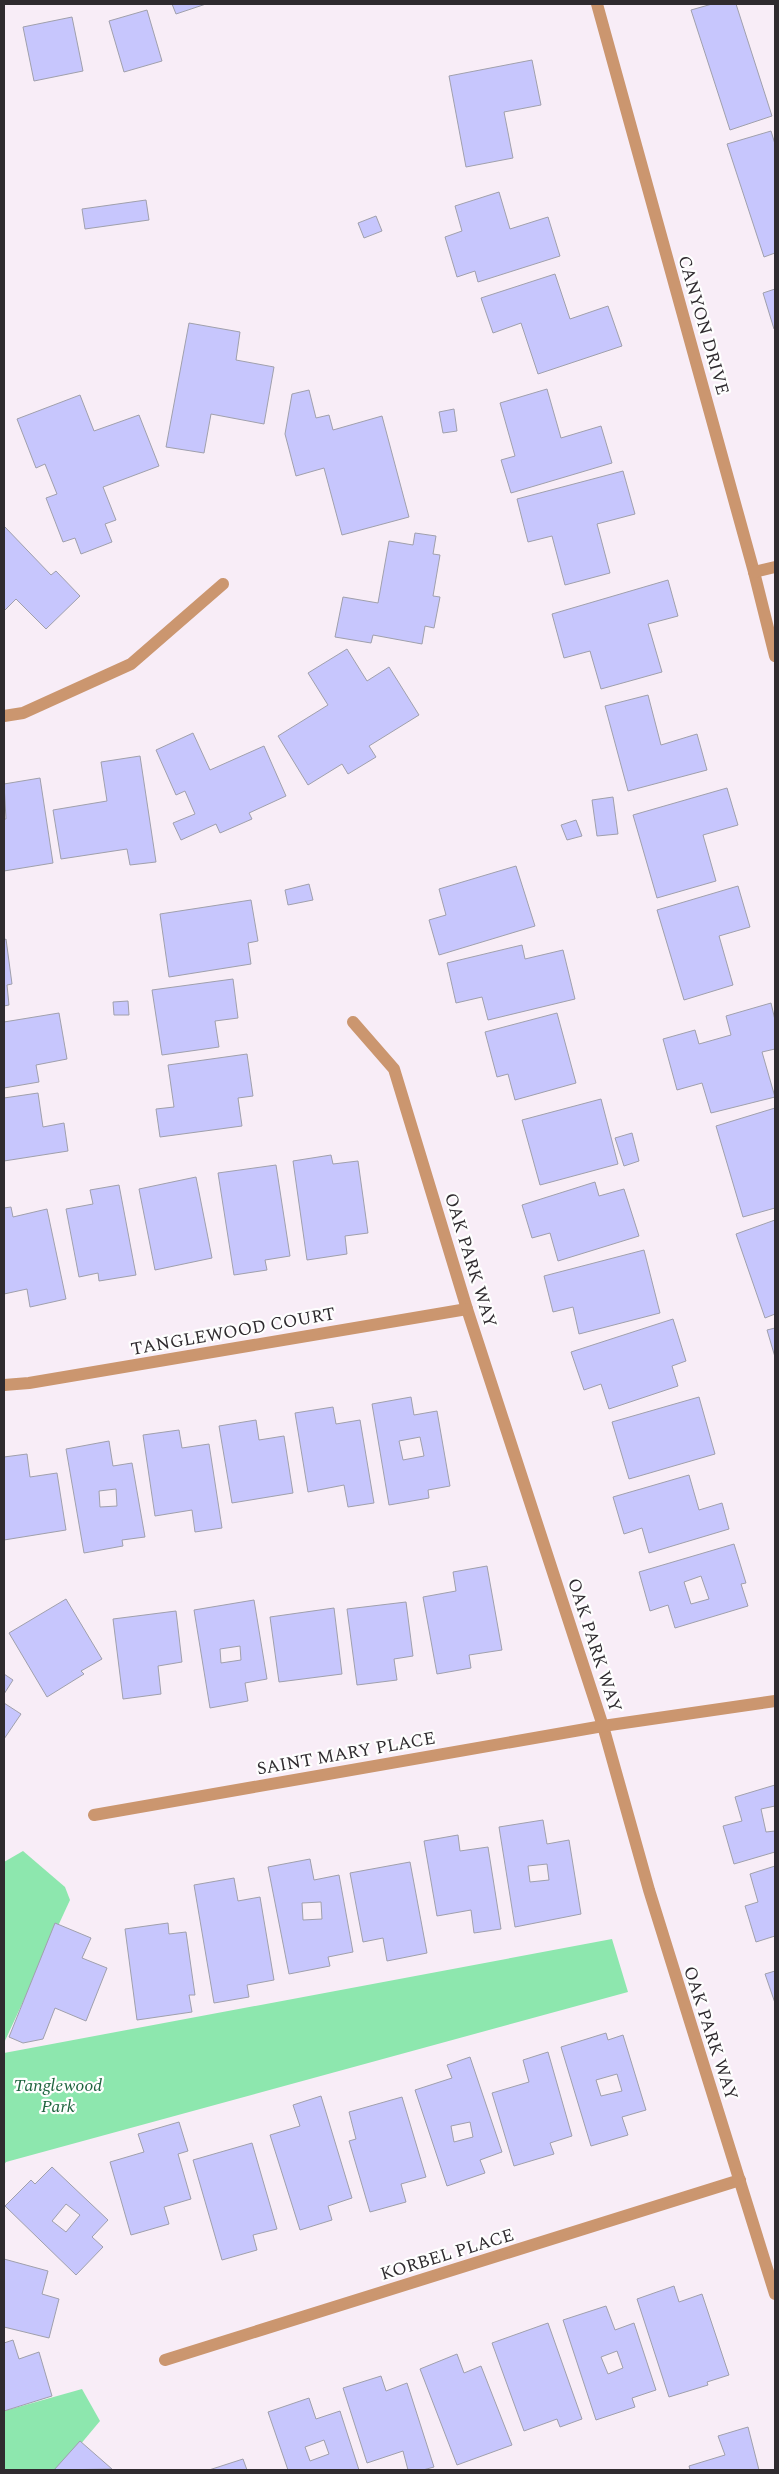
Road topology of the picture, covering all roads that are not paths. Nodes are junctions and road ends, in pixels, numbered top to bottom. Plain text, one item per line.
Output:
1 (597, 4) edge
2 (775, 567) edge
3 (754, 572) junction
4 (223, 584) dead end
5 (775, 656) edge
6 (4, 716) edge
7 (353, 1022) dead end
8 (467, 1309) junction
9 (4, 1385) edge
10 (775, 1701) edge
11 (603, 1726) junction
12 (94, 1815) dead end
13 (740, 2180) junction
14 (775, 2294) edge
15 (165, 2360) dead end

1 - 3 street, CANYON DRIVE
2 - 3 street
3 - 5 street, CANYON DRIVE
4 - 6 street
7 - 8 street, OAK PARK WAY
8 - 9 street, TANGLEWOOD COURT
8 - 11 street, OAK PARK WAY
10 - 11 street, SAINT MARY PLACE
11 - 12 street, SAINT MARY PLACE
11 - 13 street, OAK PARK WAY
13 - 14 street, OAK PARK WAY
13 - 15 street, KORBEL PLACE

